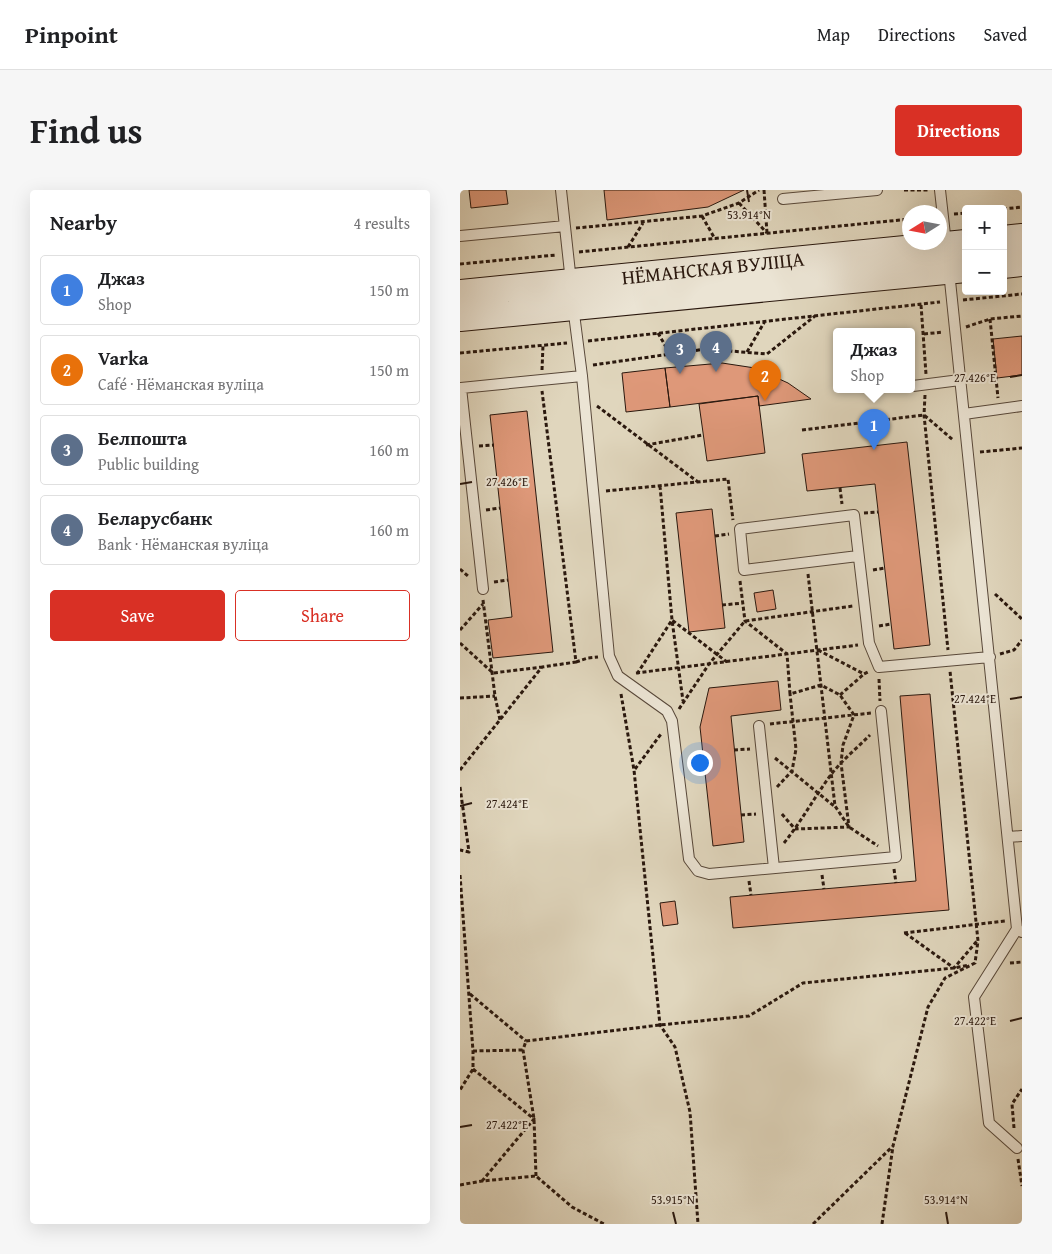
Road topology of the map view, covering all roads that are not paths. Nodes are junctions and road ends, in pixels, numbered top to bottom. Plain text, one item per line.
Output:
1 (561, 190) edge
2 (877, 190) edge
3 (940, 190) edge
4 (783, 199) dead end
5 (565, 227) junction
6 (460, 236) edge
7 (1022, 237) edge
8 (1007, 239) edge
9 (954, 257) edge
10 (1022, 263) edge
11 (1007, 265) edge
12 (460, 293) edge
13 (572, 294) junction
14 (460, 318) edge
15 (582, 372) junction
16 (960, 380) junction
17 (915, 386) edge
18 (461, 388) edge
19 (1022, 406) edge
20 (964, 414) junction
21 (465, 466) edge
22 (858, 556) junction
23 (483, 590) road end
24 (990, 657) junction
25 (881, 712) road end
26 (759, 726) road end
27 (1022, 836) edge
28 (1008, 837) junction
29 (774, 868) junction
30 (1018, 927) edge
31 (1017, 1148) road end

1 - 5 lane
2 - 4 lane
3 - 9 lane
5 - 6 lane
5 - 13 lane
7 - 8 main road
9 - 13 main road, НЁМАНСКАЯ ВУЛІЦА
9 - 16 lane
10 - 11 main road
12 - 13 main road, НЁМАНСКАЯ ВУЛІЦА
13 - 14 main road, НЁМАНСКАЯ ВУЛІЦА
13 - 15 lane
15 - 18 lane
15 - 29 lane
16 - 17 lane
16 - 20 lane
18 - 21 lane
19 - 20 lane
20 - 24 lane
21 - 23 lane
22 - 22 lane
22 - 24 lane
24 - 28 lane
25 - 29 lane
26 - 29 lane
27 - 28 lane
28 - 30 lane
30 - 31 lane

